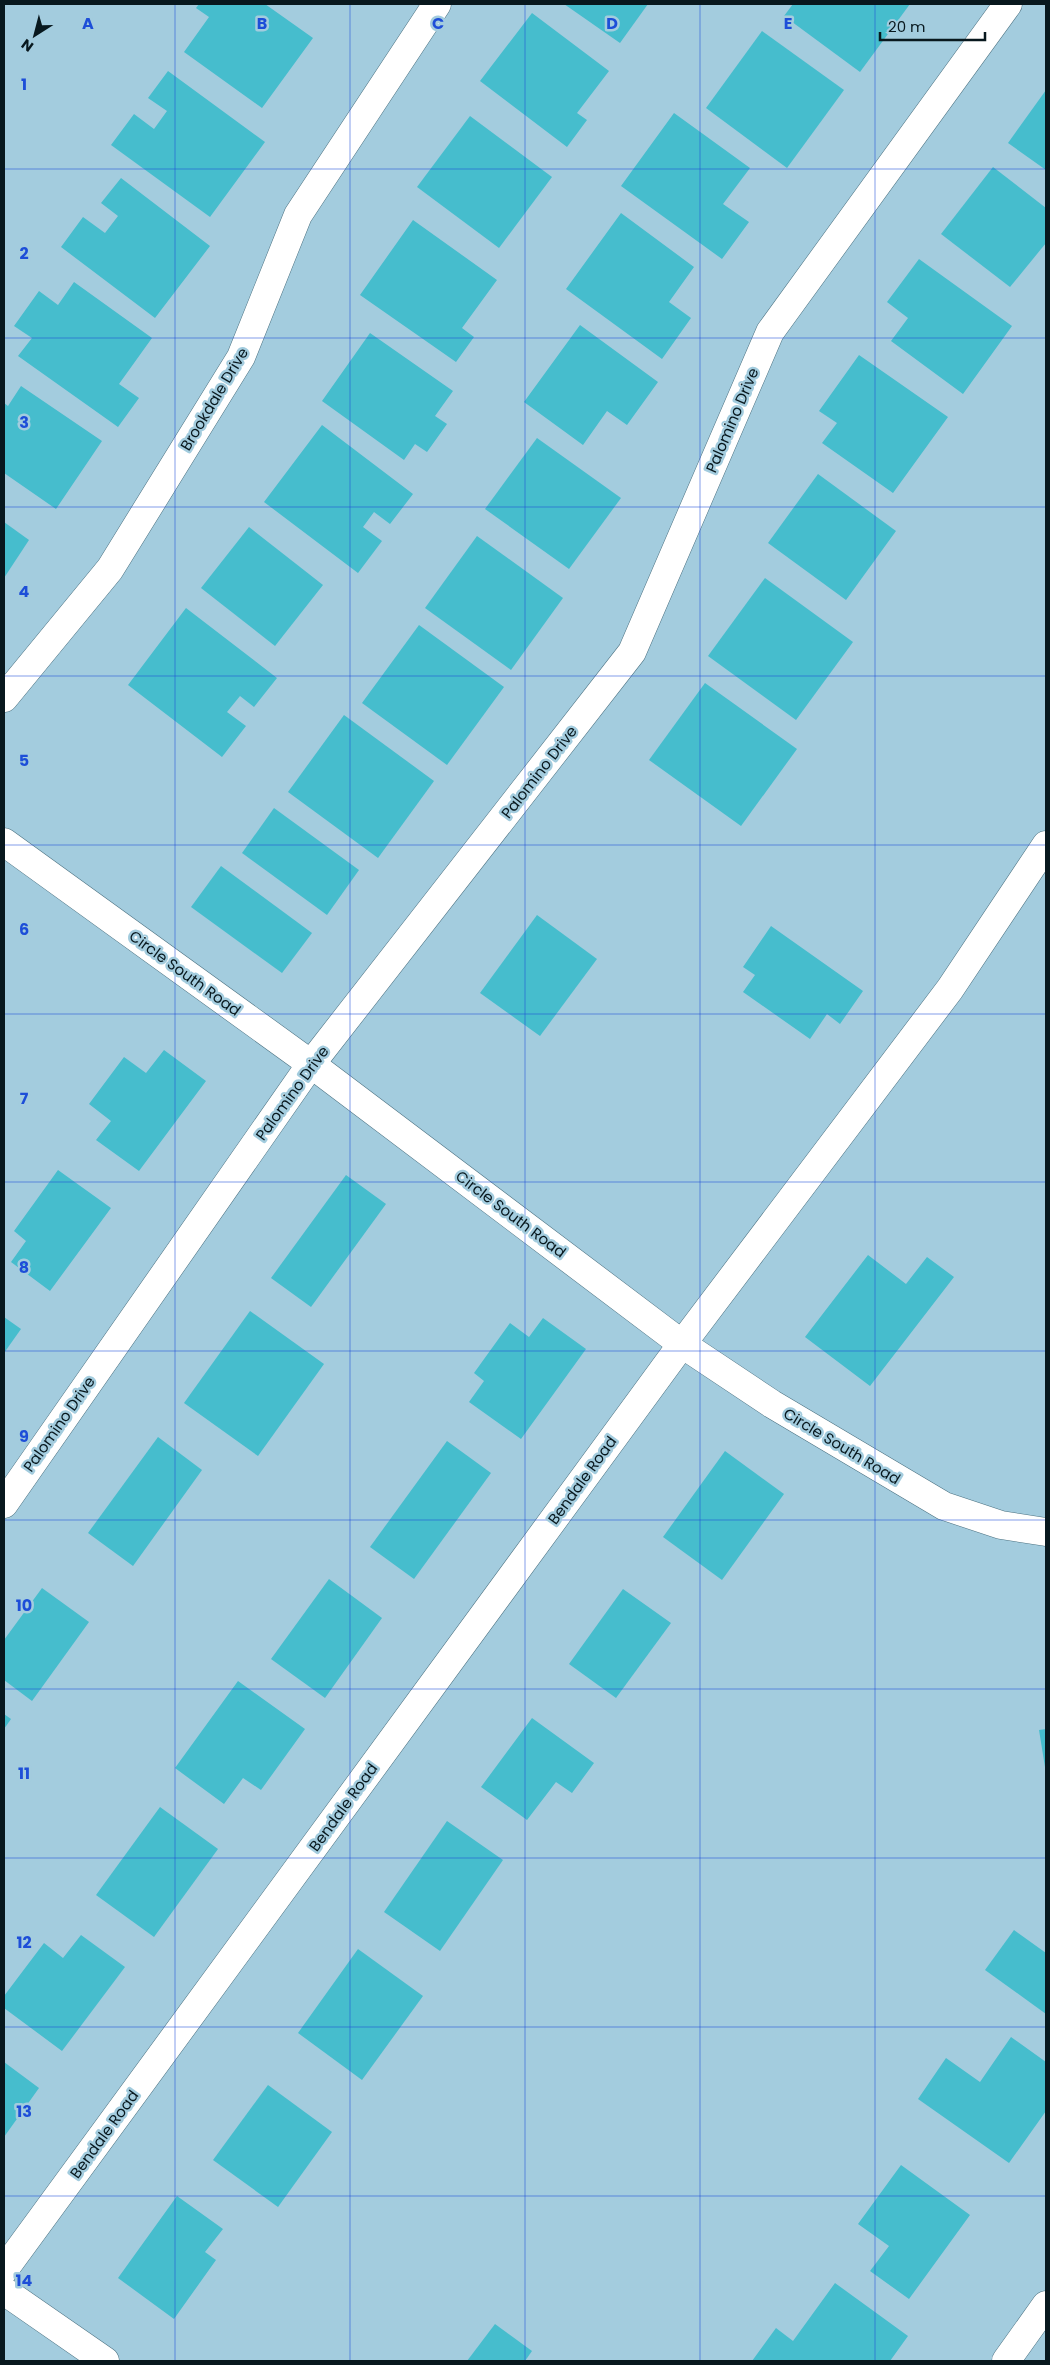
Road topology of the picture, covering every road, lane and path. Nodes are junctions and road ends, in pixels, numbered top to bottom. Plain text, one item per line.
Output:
1 (438, 4) edge
2 (1008, 4) edge
3 (4, 698) edge
4 (4, 842) edge
5 (1046, 845) edge
6 (311, 1064) junction
7 (682, 1344) junction
8 (4, 1504) edge
9 (1046, 1532) edge
10 (4, 2270) edge
11 (4, 2291) edge
12 (1046, 2305) edge
13 (105, 2361) edge
14 (1006, 2361) edge

1 - 3 street, Brookdale Drive
2 - 6 street, Palomino Drive
4 - 6 street, Circle South Road
5 - 7 street, Bendale Road
6 - 7 street, Circle South Road
6 - 8 street, Palomino Drive
7 - 9 street, Circle South Road
7 - 10 street, Bendale Road
11 - 13 street
12 - 14 street

